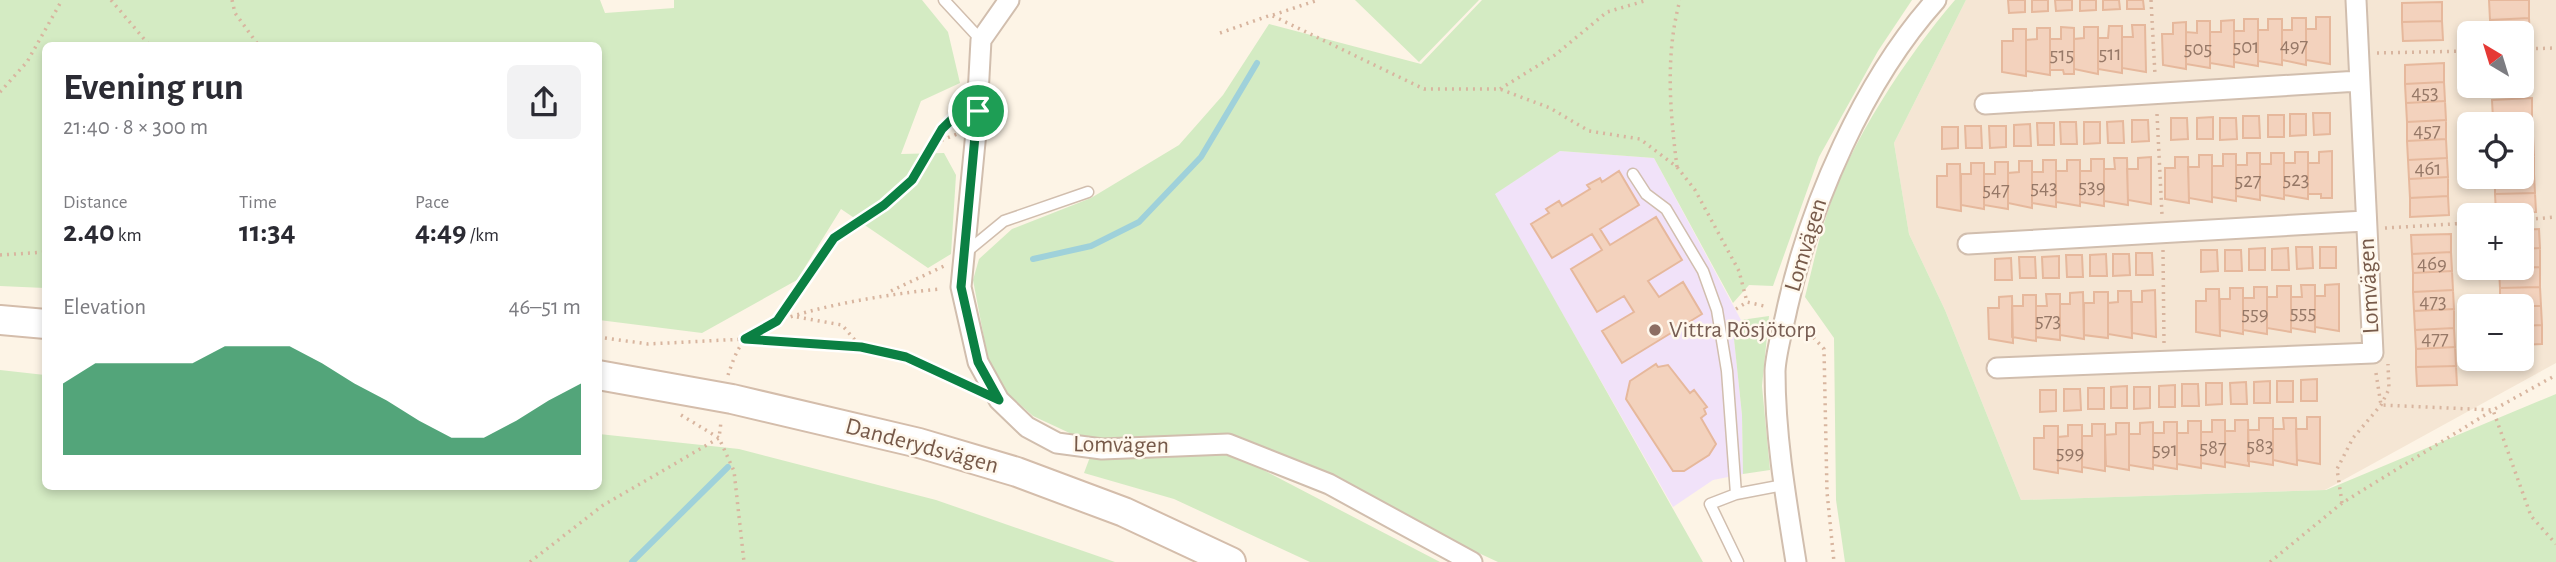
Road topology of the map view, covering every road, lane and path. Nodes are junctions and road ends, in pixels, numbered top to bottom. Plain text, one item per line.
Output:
1 (62, 0) edge
2 (111, 0) edge
3 (232, 0) edge
4 (1009, 0) edge
5 (1318, 0) edge
6 (1648, 0) edge
7 (1680, 0) edge
8 (1936, 0) edge
9 (2151, 0) edge
10 (2356, 0) edge
11 (949, 2) edge
12 (1271, 15) junction
13 (1220, 33) dead end
14 (981, 40) junction
15 (147, 42) edge
16 (255, 42) edge
17 (2556, 48) edge
18 (2534, 49) edge
19 (2457, 51) edge
20 (2358, 54) junction
21 (2359, 81) junction
22 (1500, 89) junction
23 (0, 92) edge
24 (979, 93) junction
25 (2156, 93) junction
26 (1985, 104) dead end
27 (1677, 167) junction
28 (1633, 174) dead end
29 (1088, 192) dead end
30 (2556, 217) edge
31 (2534, 219) edge
32 (2457, 223) edge
33 (2366, 225) junction
34 (2162, 233) junction
35 (1968, 244) dead end
36 (42, 252) edge
37 (964, 253) junction
38 (0, 256) edge
39 (961, 287) junction
40 (883, 295) junction
41 (1747, 303) junction
42 (1770, 308) dead end
43 (1736, 309) dead end
44 (795, 316) junction
45 (0, 320) edge
46 (777, 321) junction
47 (1799, 323) dead end
48 (42, 324) edge
49 (602, 338) edge
50 (745, 339) junction
51 (861, 347) junction
52 (2373, 353) junction
53 (2164, 361) junction
54 (1997, 368) dead end
55 (2556, 375) edge
56 (602, 376) edge
57 (728, 377) dead end
58 (999, 400) junction
59 (2381, 405) junction
60 (2493, 410) junction
61 (722, 420) dead end
62 (719, 438) junction
63 (1783, 485) junction
64 (1736, 494) junction
65 (2342, 503) junction
66 (2556, 544) edge
67 (530, 562) edge
68 (744, 562) edge
69 (1231, 562) edge
70 (1472, 562) edge
71 (1738, 562) edge
72 (1796, 562) edge
73 (1834, 562) edge
74 (2270, 562) edge

1 - 23 path
2 - 15 path
3 - 16 path
4 - 14 street
5 - 12 path
6 - 22 path
7 - 27 path
8 - 63 street, Lomvägen
9 - 25 path
10 - 20 street, Lomvägen
11 - 14 lane
12 - 13 path
12 - 22 path
14 - 24 street, Lomvägen
17 - 18 path
19 - 20 path
20 - 21 street, Lomvägen
21 - 25 street
21 - 33 street, Lomvägen
22 - 27 path
24 - 37 street, Lomvägen
24 - 46 path
25 - 26 street
25 - 34 path
27 - 41 path
28 - 64 lane
29 - 37 lane
30 - 31 path
32 - 33 path
33 - 34 street, Lomvägen
33 - 52 street, Lomvägen
34 - 35 street, Lomvägen
34 - 53 path
36 - 38 path
37 - 39 street, Lomvägen
37 - 40 path
39 - 40 path
39 - 58 street, Lomvägen
40 - 44 path
41 - 42 path
41 - 43 path
44 - 46 path
44 - 51 path
45 - 48 main road
46 - 50 path
47 - 73 path
49 - 50 path
50 - 51 path
50 - 57 path
51 - 58 path
52 - 53 street, Lomvägen
52 - 59 path
53 - 54 street, Lomvägen
55 - 60 path
56 - 69 main road, Danderydsvägen
58 - 70 street, Lomvägen
59 - 60 path
59 - 65 path
60 - 65 path
60 - 66 path
61 - 62 path
62 - 67 path
62 - 68 path
63 - 64 lane
63 - 72 street, Lomvägen
64 - 71 lane
65 - 74 path

